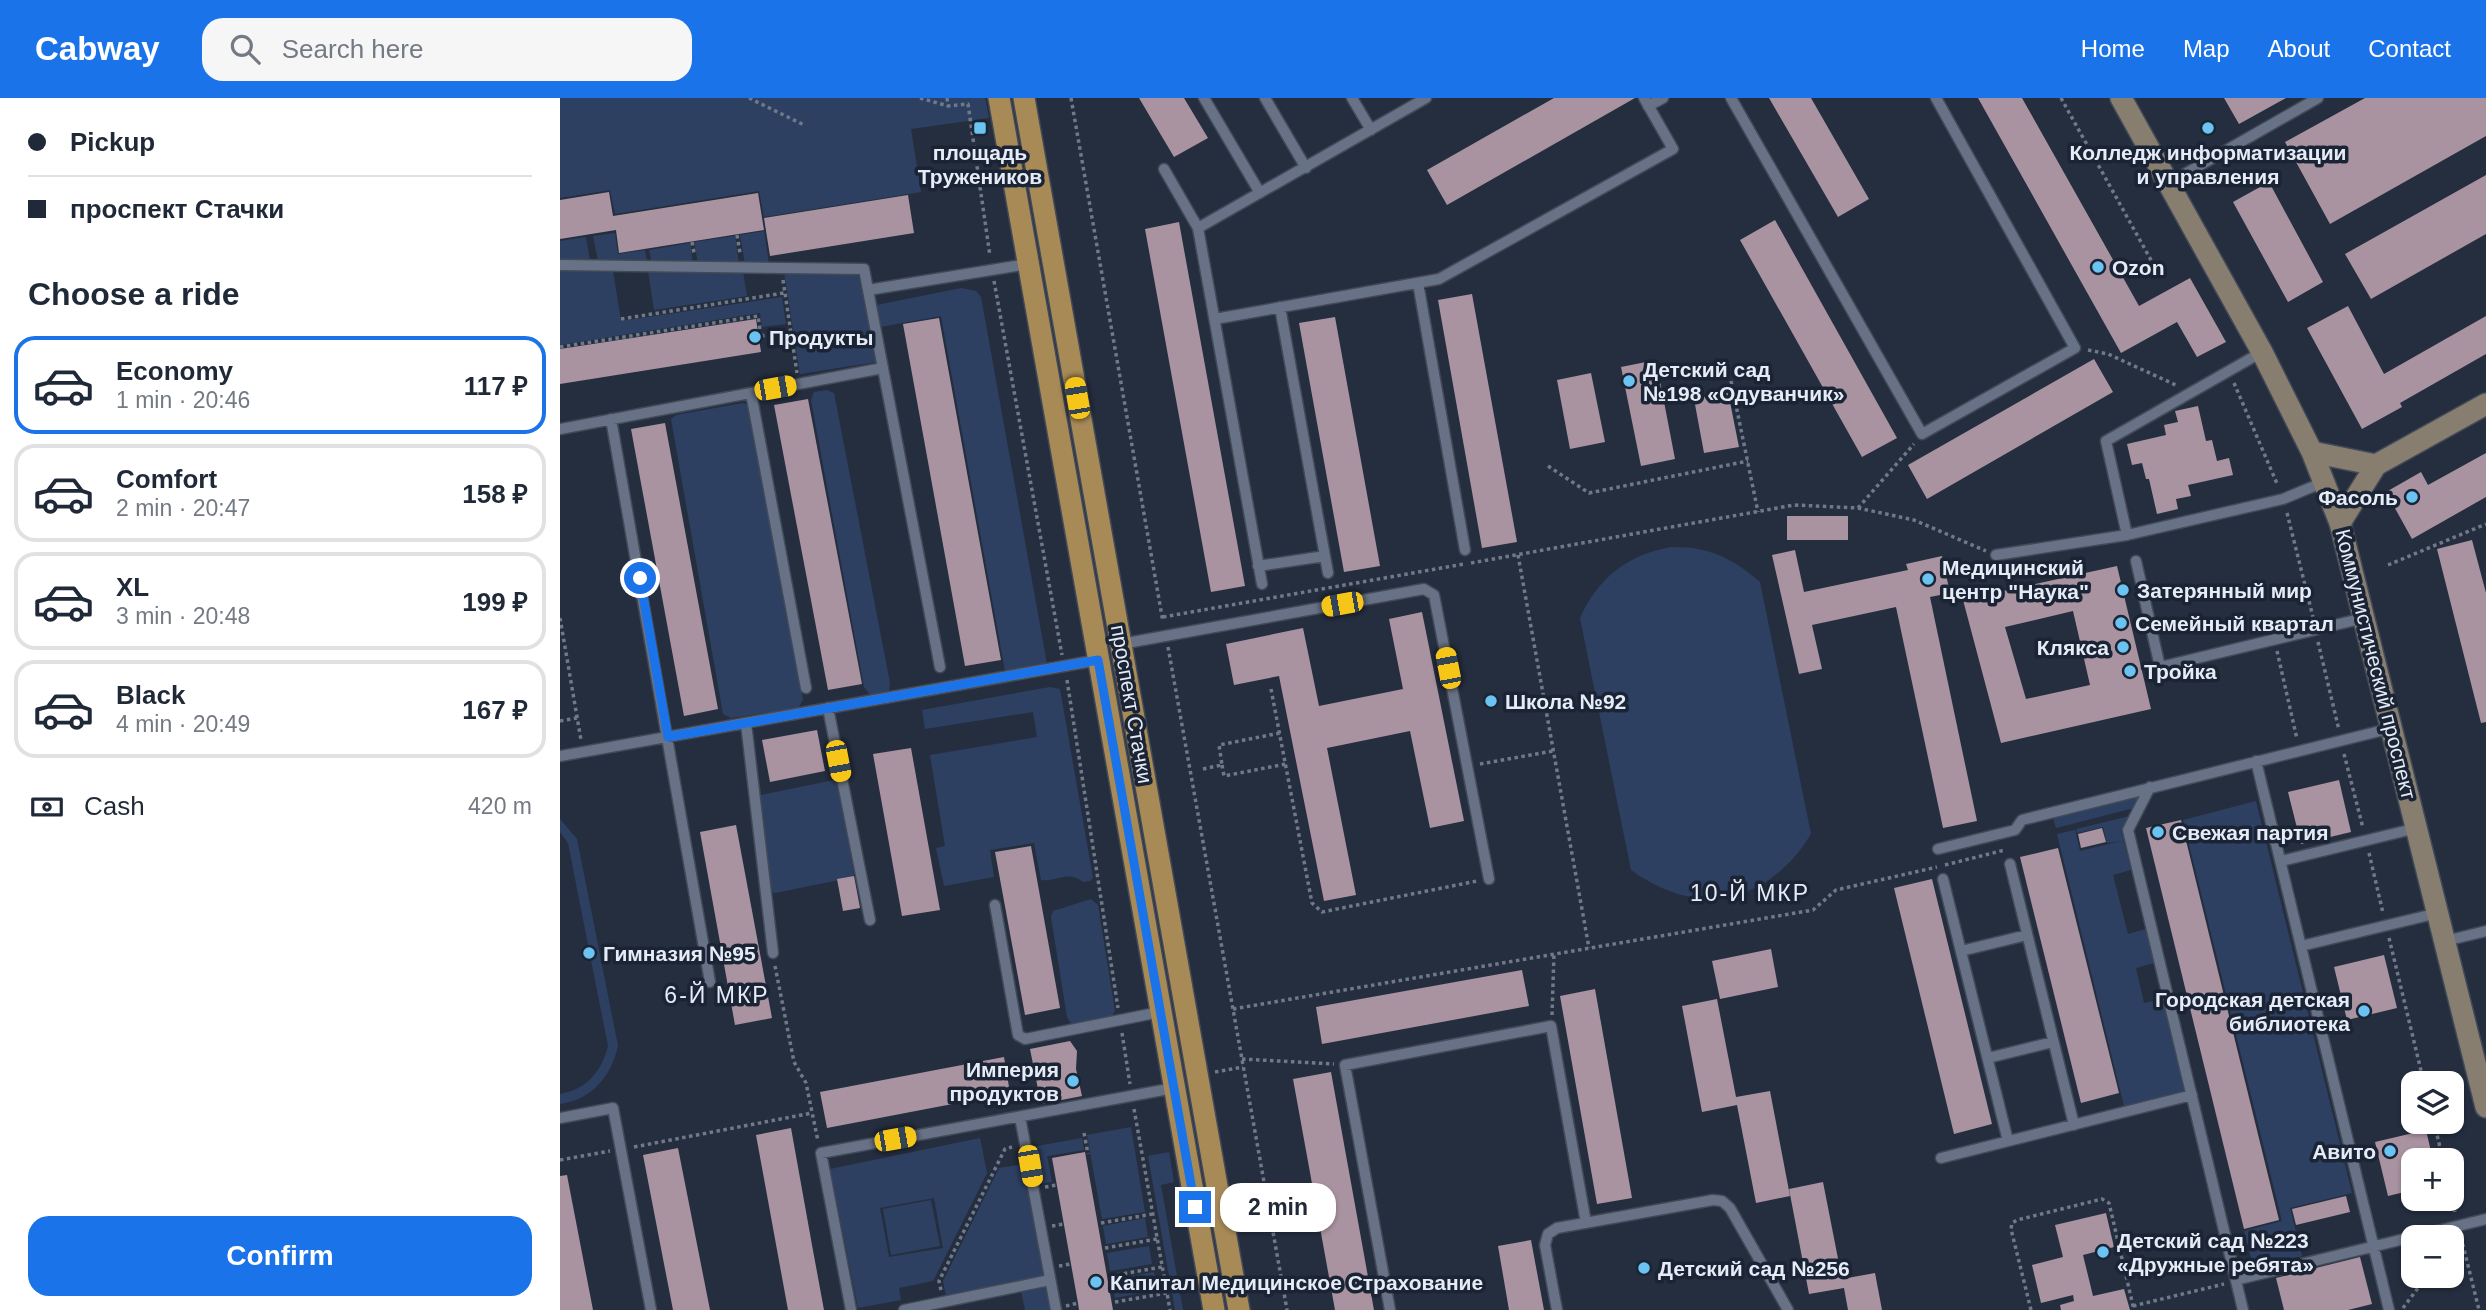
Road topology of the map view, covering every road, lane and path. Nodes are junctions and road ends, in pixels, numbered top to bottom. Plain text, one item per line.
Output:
1 (749, 98) edge
2 (920, 98) edge
3 (947, 98) edge
4 (999, 98) edge
5 (1024, 98) edge
6 (1071, 98) edge
7 (1204, 98) edge
8 (1265, 98) edge
9 (1352, 98) edge
10 (1426, 98) edge
11 (1663, 98) edge
12 (1731, 98) edge
13 (1936, 98) edge
14 (2061, 98) edge
15 (2121, 98) edge
16 (2318, 98) edge
17 (1646, 102) edge
18 (948, 106) junction
19 (804, 125) dead end
20 (1371, 130) junction
21 (1306, 168) junction
22 (1164, 169) dead end
23 (2169, 183) junction
24 (1260, 193) junction
25 (1198, 228) junction
26 (737, 235) dead end
27 (1028, 264) junction
28 (560, 265) edge
29 (742, 268) junction
30 (781, 268) junction
31 (992, 270) junction
32 (2155, 270) dead end
33 (1418, 283) junction
34 (868, 290) junction
35 (785, 293) junction
36 (1280, 307) junction
37 (1215, 318) junction
38 (621, 319) dead end
39 (790, 331) junction
40 (560, 347) edge
41 (2076, 348) junction
42 (2262, 352) junction
43 (883, 368) junction
44 (2229, 372) junction
45 (1731, 381) dead end
46 (798, 384) junction
47 (2190, 392) junction
48 (751, 393) junction
49 (2486, 404) edge
50 (611, 419) junction
51 (560, 429) edge
52 (1923, 435) junction
53 (2312, 452) junction
54 (1748, 461) junction
55 (2376, 465) junction
56 (1548, 466) dead end
57 (2324, 482) junction
58 (2283, 499) junction
59 (1858, 508) junction
60 (1758, 512) junction
61 (2340, 523) junction
62 (2486, 524) edge
63 (2127, 535) junction
64 (1465, 551) dead end
65 (1518, 555) junction
66 (1996, 555) joint
67 (1325, 556) junction
68 (2136, 561) dead end
69 (2388, 565) dead end
70 (1258, 566) junction
71 (1328, 573) dead end
72 (1262, 584) dead end
73 (560, 618) edge
74 (1163, 618) junction
75 (2364, 618) junction
76 (2315, 629) junction
77 (1166, 635) junction
78 (2275, 639) junction
79 (1121, 644) junction
80 (1098, 660) junction
81 (1064, 666) junction
82 (940, 667) dead end
83 (806, 688) dead end
84 (1271, 689) dead end
85 (828, 708) junction
86 (578, 718) junction
87 (560, 721) edge
88 (746, 723) junction
89 (2392, 728) junction
90 (1280, 733) junction
91 (668, 737) junction
92 (2341, 740) junction
93 (2300, 750) junction
94 (1553, 751) junction
95 (583, 752) junction
96 (560, 756) edge
97 (2256, 761) junction
98 (1286, 764) junction
99 (1223, 765) junction
100 (1467, 766) junction
101 (1203, 769) dead end
102 (2150, 788) junction
103 (2417, 828) junction
104 (2366, 841) junction
105 (1938, 849) dead end
106 (2281, 861) junction
107 (2010, 863) joint
108 (1489, 878) joint
109 (1943, 879) dead end
110 (995, 905) dead end
111 (2438, 913) junction
112 (870, 920) dead end
113 (2386, 926) junction
114 (2486, 931) edge
115 (2027, 935) junction
116 (2445, 941) junction
117 (2301, 946) junction
118 (1589, 948) junction
119 (1961, 951) junction
120 (773, 953) joint
121 (1554, 954) junction
122 (1180, 977) junction
123 (710, 982) dead end
124 (1155, 982) junction
125 (1233, 1009) junction
126 (1160, 1012) junction
127 (1120, 1020) junction
128 (1551, 1027) junction
129 (2053, 1042) junction
130 (1988, 1058) junction
131 (1242, 1059) junction
132 (1345, 1065) junction
133 (2421, 1071) edge
134 (1174, 1088) junction
135 (2192, 1095) junction
136 (1132, 1096) junction
137 (2486, 1107) edge
138 (812, 1113) junction
139 (1020, 1117) junction
140 (560, 1118) edge
141 (2074, 1125) junction
142 (1084, 1133) dead end
143 (2008, 1141) junction
144 (1026, 1144) junction
145 (620, 1150) junction
146 (821, 1153) junction
147 (1088, 1154) dead end
148 (1941, 1158) dead end
149 (560, 1160) edge
150 (2456, 1211) edge
151 (1153, 1214) junction
152 (2486, 1219) edge
153 (1101, 1223) dead end
154 (1586, 1223) junction
155 (2459, 1225) joint
156 (1157, 1239) junction
157 (2401, 1239) edge
158 (2373, 1246) junction
159 (2464, 1246) edge
160 (1105, 1248) dead end
161 (1162, 1267) junction
162 (1110, 1276) dead end
163 (1050, 1280) junction
164 (2236, 1280) junction
165 (2418, 1288) edge
166 (1167, 1293) junction
167 (943, 1302) junction
168 (1115, 1302) dead end
169 (2134, 1308) edge
170 (917, 1309) edge
171 (651, 1310) edge
172 (851, 1310) edge
173 (904, 1310) edge
174 (1056, 1310) edge
175 (1170, 1310) edge
176 (1214, 1310) edge
177 (1239, 1310) edge
178 (1287, 1310) edge
179 (1390, 1310) edge
180 (1557, 1310) edge
181 (1788, 1310) edge
182 (2031, 1310) edge
183 (2243, 1310) edge
184 (2389, 1310) edge
185 (2401, 1310) edge
186 (2479, 1310) edge

1 - 19 path
2 - 18 path
3 - 18 path
4 - 27 main road, проспект Стачки
5 - 79 main road, проспект Стачки
6 - 74 path
7 - 24 lane
8 - 21 lane
9 - 20 lane
10 - 20 lane
11 - 17 lane
12 - 52 lane
13 - 41 lane
14 - 32 path
15 - 23 main road, Коммунистический проспект
16 - 23 lane
17 - 33 lane
18 - 31 path
20 - 21 lane
21 - 24 lane
22 - 25 lane
23 - 42 main road, Коммунистический проспект
24 - 25 lane
25 - 37 lane
26 - 29 path
27 - 31 lane
27 - 80 main road, проспект Стачки
28 - 29 lane
29 - 30 lane
30 - 34 lane
30 - 35 path
31 - 34 lane
31 - 81 path
33 - 36 lane
33 - 64 lane
34 - 43 lane
35 - 38 path
35 - 39 path
36 - 37 lane
36 - 67 lane
37 - 70 lane
39 - 40 path
39 - 46 path
41 - 47 path
41 - 52 lane
42 - 44 lane
42 - 53 main road, Коммунистический проспект
43 - 46 lane
43 - 82 lane
44 - 47 lane
44 - 58 path
45 - 54 path
46 - 48 lane
47 - 63 lane
48 - 50 lane
48 - 83 lane
49 - 55 main road
50 - 51 lane
50 - 91 lane
52 - 59 path
53 - 55 main road
53 - 57 main road, Коммунистический проспект
54 - 56 path
54 - 60 path
55 - 61 main road
57 - 58 lane
57 - 61 main road, Коммунистический проспект
58 - 63 lane
58 - 76 path
59 - 60 path
59 - 66 path
60 - 65 path
61 - 75 main road, Коммунистический проспект
62 - 69 path
63 - 66 lane
65 - 74 path
65 - 94 path
67 - 70 lane
67 - 71 lane
68 - 78 lane
70 - 72 lane
73 - 86 path
74 - 77 path
75 - 76 lane
75 - 89 main road, Коммунистический проспект
76 - 78 lane
76 - 92 path
77 - 79 lane
77 - 100 lane
77 - 125 path
78 - 93 path
79 - 122 main road, проспект Стачки
80 - 81 lane
80 - 124 main road, проспект Стачки
81 - 85 lane
81 - 127 path
84 - 90 path
85 - 88 lane
85 - 112 lane
86 - 87 path
86 - 95 path
88 - 91 lane
88 - 120 lane
89 - 92 lane
89 - 103 main road, Коммунистический проспект
90 - 98 path
90 - 99 path
91 - 95 lane
91 - 123 lane
92 - 93 lane
92 - 104 path
93 - 97 lane
94 - 100 path
94 - 118 path
95 - 96 lane
97 - 102 lane
97 - 106 lane
98 - 99 path
98 - 108 path
99 - 101 path
100 - 108 lane
102 - 105 lane
102 - 135 lane
103 - 104 lane
103 - 111 main road, Коммунистический проспект
104 - 106 lane
104 - 113 path
106 - 117 lane
107 - 115 lane
107 - 118 path
109 - 119 lane
110 - 127 lane
111 - 113 lane
111 - 116 main road, Коммунистический проспект
113 - 117 lane
113 - 133 path
114 - 116 lane
115 - 119 lane
115 - 129 lane
116 - 137 main road, Коммунистический проспект
117 - 158 lane
118 - 121 path
119 - 130 lane
120 - 138 path
121 - 125 path
121 - 128 path
122 - 124 main road
122 - 177 main road, проспект Стачки
124 - 126 main road, проспект Стачки
125 - 131 path
126 - 127 lane
126 - 134 main road, проспект Стачки
127 - 136 path
128 - 132 lane
128 - 154 lane
129 - 130 lane
129 - 141 lane
130 - 143 lane
131 - 132 path
131 - 178 path
132 - 179 lane
134 - 136 lane
134 - 176 main road, проспект Стачки
135 - 141 lane
135 - 164 lane
136 - 139 lane
136 - 151 path
138 - 145 path
138 - 146 path
139 - 144 lane
139 - 146 lane
140 - 145 lane
141 - 143 lane
142 - 147 path
143 - 148 lane
144 - 163 lane
144 - 167 path
145 - 149 path
145 - 171 lane
146 - 172 lane
150 - 155 path
151 - 153 path
151 - 156 path
152 - 155 lane
154 - 180 lane
154 - 181 lane
156 - 160 path
156 - 161 path
157 - 158 lane
158 - 164 lane
158 - 184 lane
159 - 186 path
161 - 162 path
161 - 166 path
163 - 167 lane
163 - 174 lane
164 - 169 path
164 - 183 lane
165 - 185 path
166 - 168 path
166 - 175 path
167 - 170 lane
169 - 182 path
170 - 173 lane

